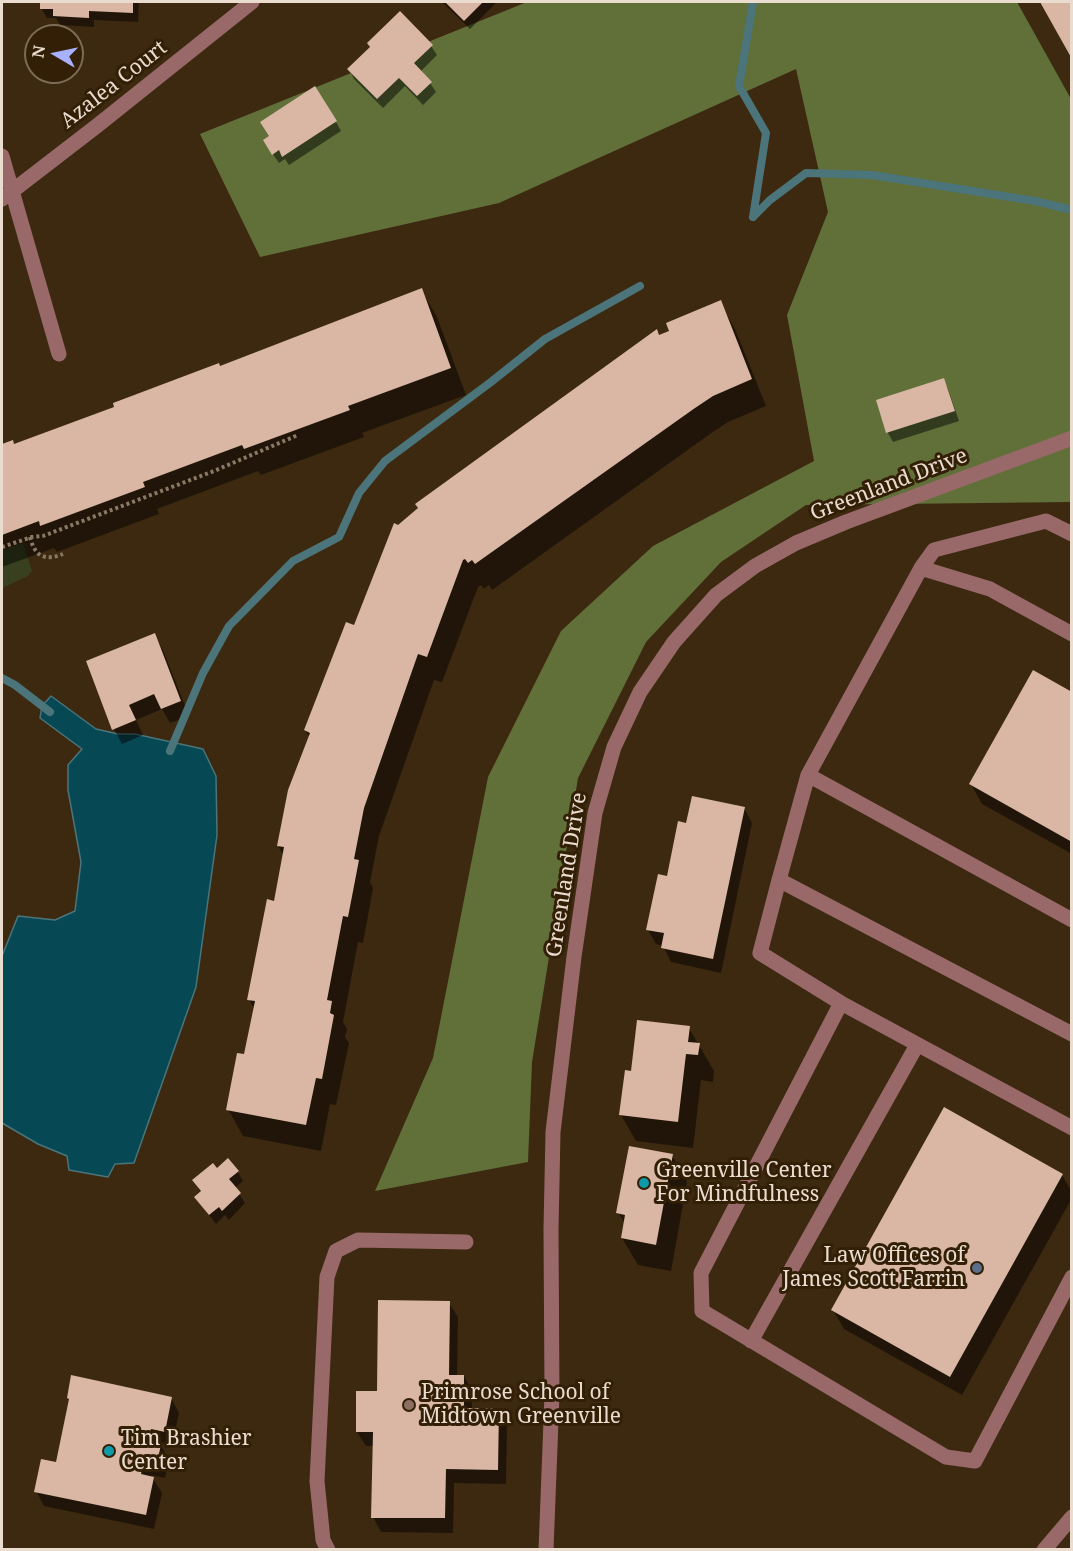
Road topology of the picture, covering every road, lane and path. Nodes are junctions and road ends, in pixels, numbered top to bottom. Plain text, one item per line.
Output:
1 (252, 2) edge
2 (2, 156) edge
3 (7, 195) edge
4 (58, 354) dead end
5 (298, 435) dead end
6 (1071, 438) edge
7 (1071, 534) edge
8 (30, 537) junction
9 (2, 548) edge
10 (63, 554) dead end
11 (921, 568) junction
12 (1071, 634) edge
13 (808, 774) junction
14 (779, 880) junction
15 (1071, 920) edge
16 (841, 1003) junction
17 (1071, 1034) edge
18 (917, 1045) junction
19 (1071, 1128) edge
20 (466, 1242) dead end
21 (1071, 1277) edge
22 (751, 1341) junction
23 (1071, 1517) edge
24 (328, 1550) edge
25 (546, 1550) edge
26 (1044, 1550) edge

1 - 3 street, Azalea Court
2 - 3 street
3 - 4 street
5 - 8 path
6 - 25 street, Greenland Drive
7 - 11 street
8 - 9 path
8 - 10 path
11 - 12 street
11 - 13 street
13 - 14 street
13 - 15 street
14 - 16 street
14 - 17 street
16 - 18 street
16 - 22 street
18 - 19 street
18 - 22 street
20 - 24 street
21 - 22 street
23 - 26 street

